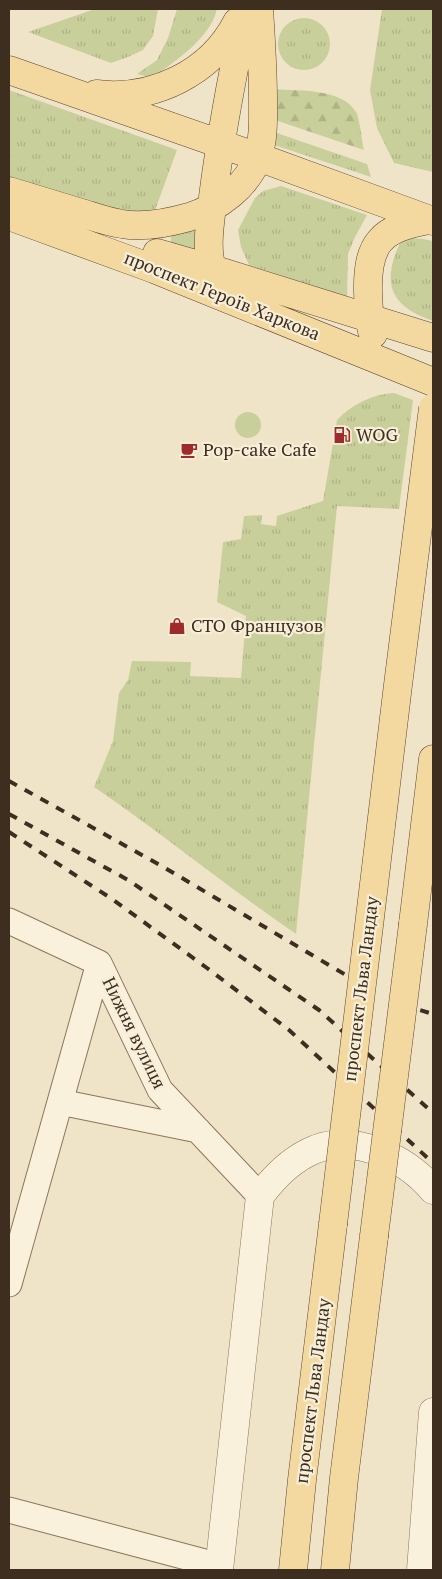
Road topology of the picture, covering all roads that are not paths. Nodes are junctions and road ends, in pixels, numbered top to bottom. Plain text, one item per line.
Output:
1 (245, 9) edge
2 (259, 9) edge
3 (9, 70) edge
4 (58, 88) junction
5 (224, 146) junction
6 (258, 157) junction
7 (9, 191) edge
8 (9, 203) edge
9 (216, 204) junction
10 (9, 216) edge
11 (431, 220) edge
12 (222, 272) junction
13 (368, 284) junction
14 (244, 304) junction
15 (369, 318) junction
16 (421, 334) edge
17 (423, 378) edge
18 (433, 408) edge
19 (433, 759) edge
20 (433, 894) edge
21 (9, 921) edge
22 (413, 924) junction
23 (99, 962) junction
24 (60, 1102) junction
25 (198, 1130) junction
26 (433, 1190) edge
27 (260, 1196) junction
28 (9, 1284) edge
29 (433, 1412) edge
30 (9, 1510) edge
31 (220, 1568) edge
32 (293, 1570) edge
33 (335, 1570) edge
34 (421, 1570) edge

1 - 4 main road
1 - 5 main road
2 - 6 main road
3 - 4 main road
4 - 5 main road
5 - 6 main road
5 - 9 main road
6 - 9 main road
6 - 11 main road
7 - 9 main road
8 - 12 main road
9 - 12 main road
10 - 14 main road, проспект Героїв Харкова
11 - 13 main road
12 - 14 main road
12 - 15 main road
13 - 15 main road
13 - 16 main road
14 - 17 main road, проспект Героїв Харкова
15 - 16 main road
15 - 17 main road
18 - 32 main road, проспект Льва Ландау, bridge
19 - 22 main road
20 - 22 main road
21 - 23 street, Нижня вулиця
22 - 33 main road, bridge
23 - 24 street
23 - 25 street, Нижня вулиця
24 - 25 street
24 - 28 street
25 - 27 street, Нижня вулиця
26 - 27 street
27 - 31 street
29 - 34 street
30 - 31 street

